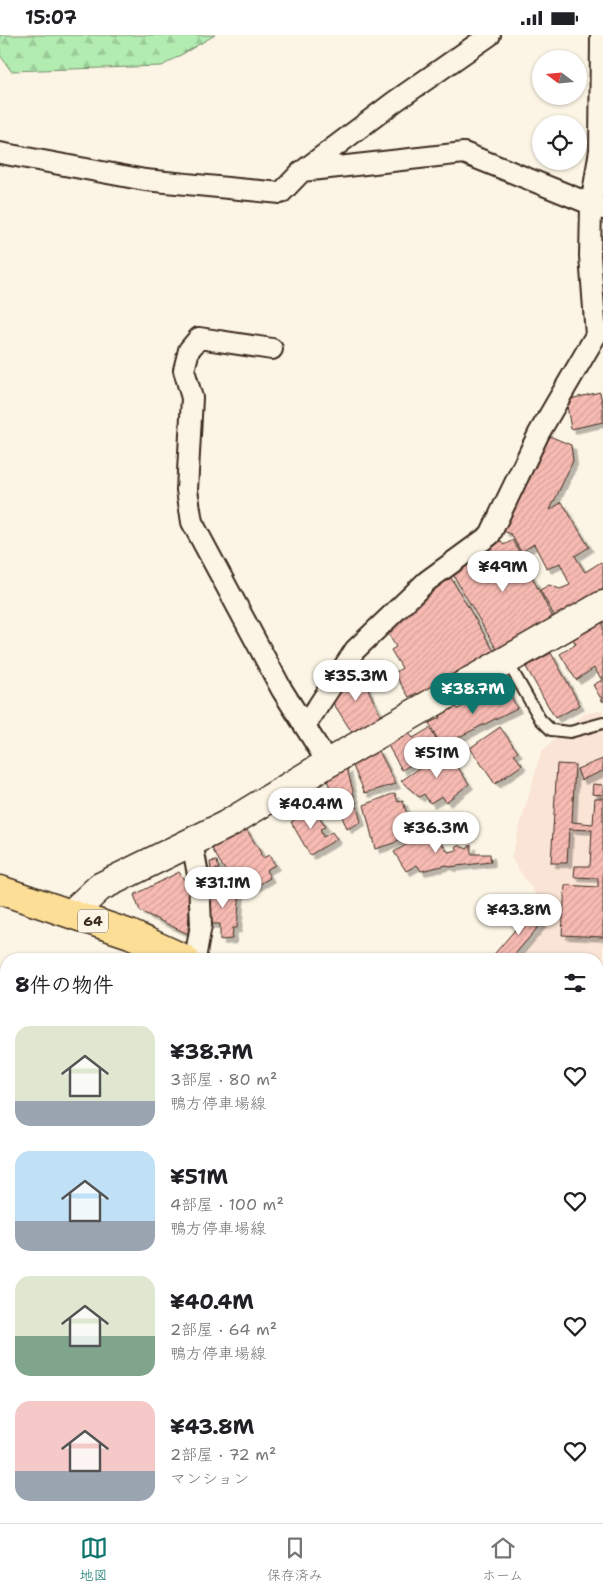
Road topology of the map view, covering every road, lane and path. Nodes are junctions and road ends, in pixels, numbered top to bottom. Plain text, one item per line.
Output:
1 (490, 35) edge
2 (602, 35) edge
3 (0, 153) edge
4 (302, 171) junction
5 (597, 208) edge
6 (599, 334) edge
7 (272, 349) dead end
8 (603, 605) edge
9 (506, 660) junction
10 (603, 723) edge
11 (305, 726) junction
12 (328, 763) junction
13 (192, 841) junction
14 (0, 890) edge
15 (72, 913) junction
16 (172, 953) edge
17 (196, 953) edge

1 - 4 street
2 - 5 street
3 - 4 street
4 - 5 street
5 - 6 street
6 - 11 street
7 - 11 street
8 - 9 main road
9 - 10 lane
9 - 12 main road
11 - 12 street
12 - 13 main road
13 - 15 main road
13 - 17 street
14 - 15 main road, 64
15 - 16 main road, 64

